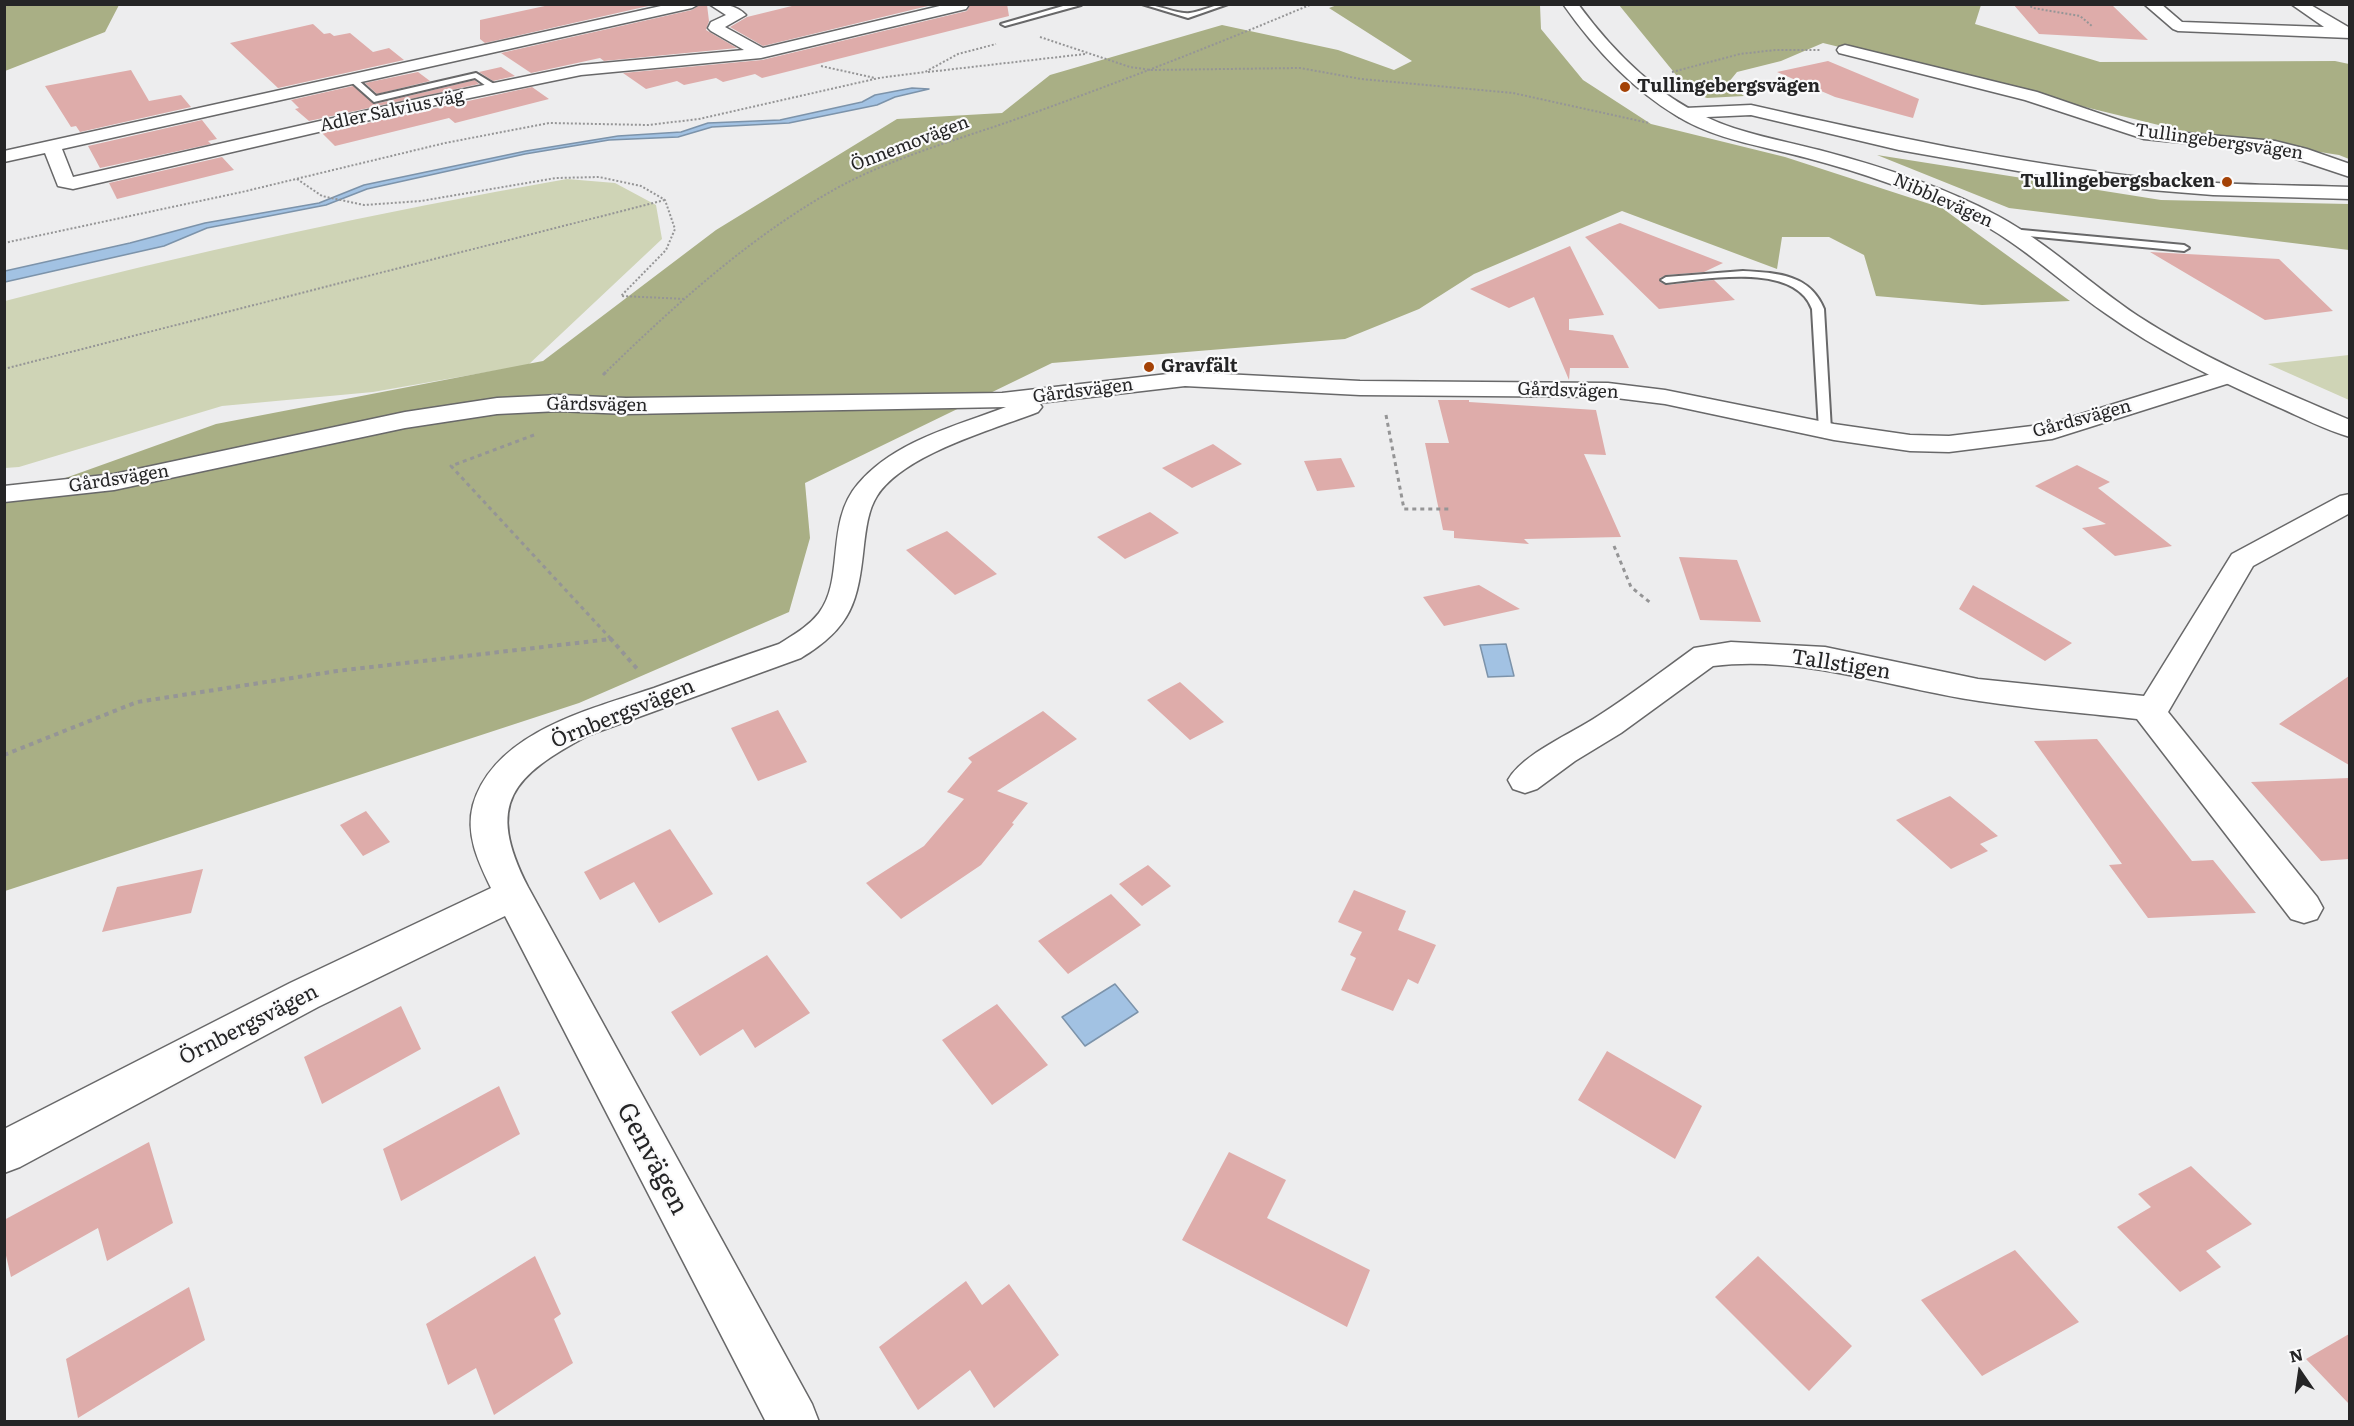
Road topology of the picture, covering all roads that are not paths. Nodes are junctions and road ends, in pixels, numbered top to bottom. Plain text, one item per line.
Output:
1 (716, 4) edge
2 (1145, 4) edge
3 (1225, 4) edge
4 (1570, 4) edge
5 (2151, 4) edge
6 (2298, 4) edge
7 (1077, 5) edge
8 (679, 6) edge
9 (961, 6) edge
10 (1005, 24) road end
11 (2346, 32) edge
12 (1845, 50) road end
13 (760, 53) junction
14 (353, 80) junction
15 (496, 89) junction
16 (1684, 113) junction
17 (52, 146) junction
18 (4, 157) edge
19 (2349, 171) edge
20 (2349, 193) edge
21 (2011, 232) junction
22 (2184, 248) dead end
23 (1666, 280) dead end
24 (2227, 376) junction
25 (1057, 396) junction
26 (2349, 429) edge
27 (1825, 430) junction
28 (4, 494) edge
29 (2349, 502) edge
30 (2146, 708) junction
31 (1525, 780) dead end
32 (513, 895) junction
33 (2304, 908) dead end
34 (4, 1152) edge
35 (794, 1422) edge

1 - 13 street
2 - 3 lane
4 - 16 street, Nibblevägen
5 - 11 street
6 - 11 street
7 - 10 lane
8 - 14 street, Adler Salvius väg
9 - 13 street, Adler Salvius väg
12 - 19 street, Tullingebergsvägen
13 - 15 street, Adler Salvius väg
14 - 15 lane
14 - 17 street, Adler Salvius väg
15 - 17 street, Adler Salvius väg
16 - 20 street, Tullingebergsvägen
16 - 21 street, Nibblevägen
17 - 18 street, Adler Salvius väg
21 - 22 lane
21 - 24 street, Nibblevägen
23 - 27 lane
24 - 26 street, Nibblevägen
24 - 27 street, Gårdsvägen
25 - 27 street, Gårdsvägen
25 - 28 street, Gårdsvägen
25 - 32 street, Örnbergsvägen
29 - 30 street
30 - 31 street, Tallstigen
30 - 33 street
32 - 34 street, Örnbergsvägen
32 - 35 street, Genvägen

